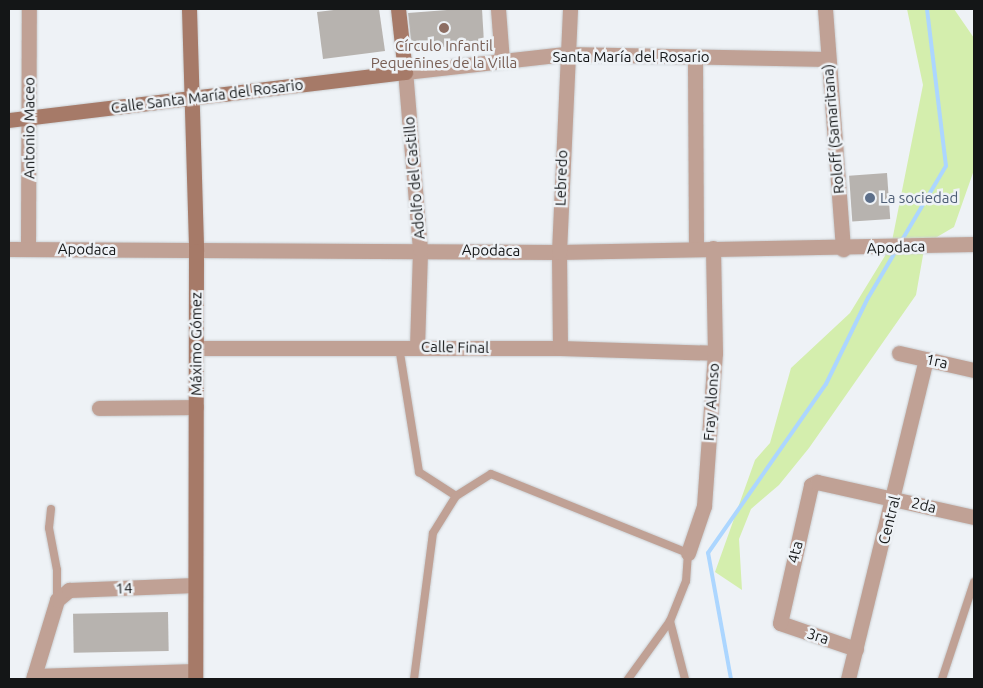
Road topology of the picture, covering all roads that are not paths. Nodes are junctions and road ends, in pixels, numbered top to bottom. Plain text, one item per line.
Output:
1 (29, 9) edge
2 (189, 9) edge
3 (398, 9) edge
4 (498, 9) edge
5 (570, 9) edge
6 (824, 9) edge
7 (565, 54) junction
8 (695, 57) junction
9 (828, 59) junction
10 (502, 61) junction
11 (405, 72) junction
12 (191, 97) junction
13 (29, 118) junction
14 (9, 120) edge
15 (974, 244) edge
16 (28, 247) junction
17 (712, 248) junction
18 (420, 249) junction
19 (696, 249) junction
20 (843, 249) junction
21 (9, 250) edge
22 (196, 251) junction
23 (559, 252) junction
24 (399, 347) junction
25 (417, 347) junction
26 (196, 348) junction
27 (560, 348) junction
28 (715, 353) junction
29 (899, 353) dead end
30 (926, 359) junction
31 (974, 370) edge
32 (196, 407) junction
33 (100, 408) dead end
34 (814, 483) joint
35 (456, 496) junction
36 (895, 498) junction
37 (51, 509) dead end
38 (974, 518) edge
39 (688, 553) junction
40 (974, 582) edge
41 (195, 585) junction
42 (56, 600) junction
43 (670, 621) junction
44 (780, 623) joint
45 (856, 648) junction
46 (195, 675) edge
47 (98, 677) edge
48 (34, 678) edge
49 (414, 679) edge
50 (628, 679) edge
51 (685, 679) edge
52 (848, 679) edge
53 (942, 679) edge

1 - 13 street, Antonio Maceo
2 - 12 street, Máximo Gómez
3 - 11 street, Adolfo del Castillo
4 - 10 street
5 - 7 street, Lebredo
6 - 9 street, Roloff (Samaritana)
7 - 8 street, Santa María del Rosario
7 - 10 street, Santa María del Rosario
7 - 23 street, Lebredo
8 - 9 street, Santa María del Rosario
8 - 19 street
9 - 20 street, Roloff (Samaritana)
10 - 11 street, Santa María del Rosario
11 - 12 street, Calle Santa María del Rosario
11 - 18 street, Adolfo del Castillo
12 - 13 street, Calle Santa María del Rosario
12 - 22 street, Máximo Gómez
13 - 14 street, Calle Santa María del Rosario
13 - 16 street, Antonio Maceo
15 - 20 street, Apodaca
16 - 21 street, Apodaca
16 - 22 street, Apodaca
17 - 19 street, Apodaca
17 - 20 street, Apodaca
17 - 28 street, Fray Alonso
18 - 22 street, Apodaca
18 - 23 street, Apodaca
18 - 25 street, Adolfo del Castillo
19 - 23 street, Apodaca
22 - 26 street, Máximo Gómez
23 - 27 street, Lebredo
24 - 25 street, Calle Final
24 - 26 street, Calle Final
24 - 35 lane
25 - 27 street, Calle Final
26 - 32 street, Máximo Gómez
27 - 28 street, Calle Final
28 - 39 street, Fray Alonso
29 - 30 street, 1ra
30 - 31 street, 1ra
30 - 36 street, Central
32 - 33 street
32 - 41 street, Máximo Gómez
34 - 36 street, 2da
34 - 44 street, 4ta
35 - 39 lane
35 - 49 lane
36 - 38 street, 2da
36 - 45 street, Central
37 - 42 lane
39 - 43 lane
40 - 53 lane
41 - 42 street, 14
41 - 46 street, Máximo Gómez
42 - 48 street
43 - 50 lane
43 - 51 lane
44 - 45 street, 3ra
45 - 52 street, Central
46 - 47 street
47 - 48 street

